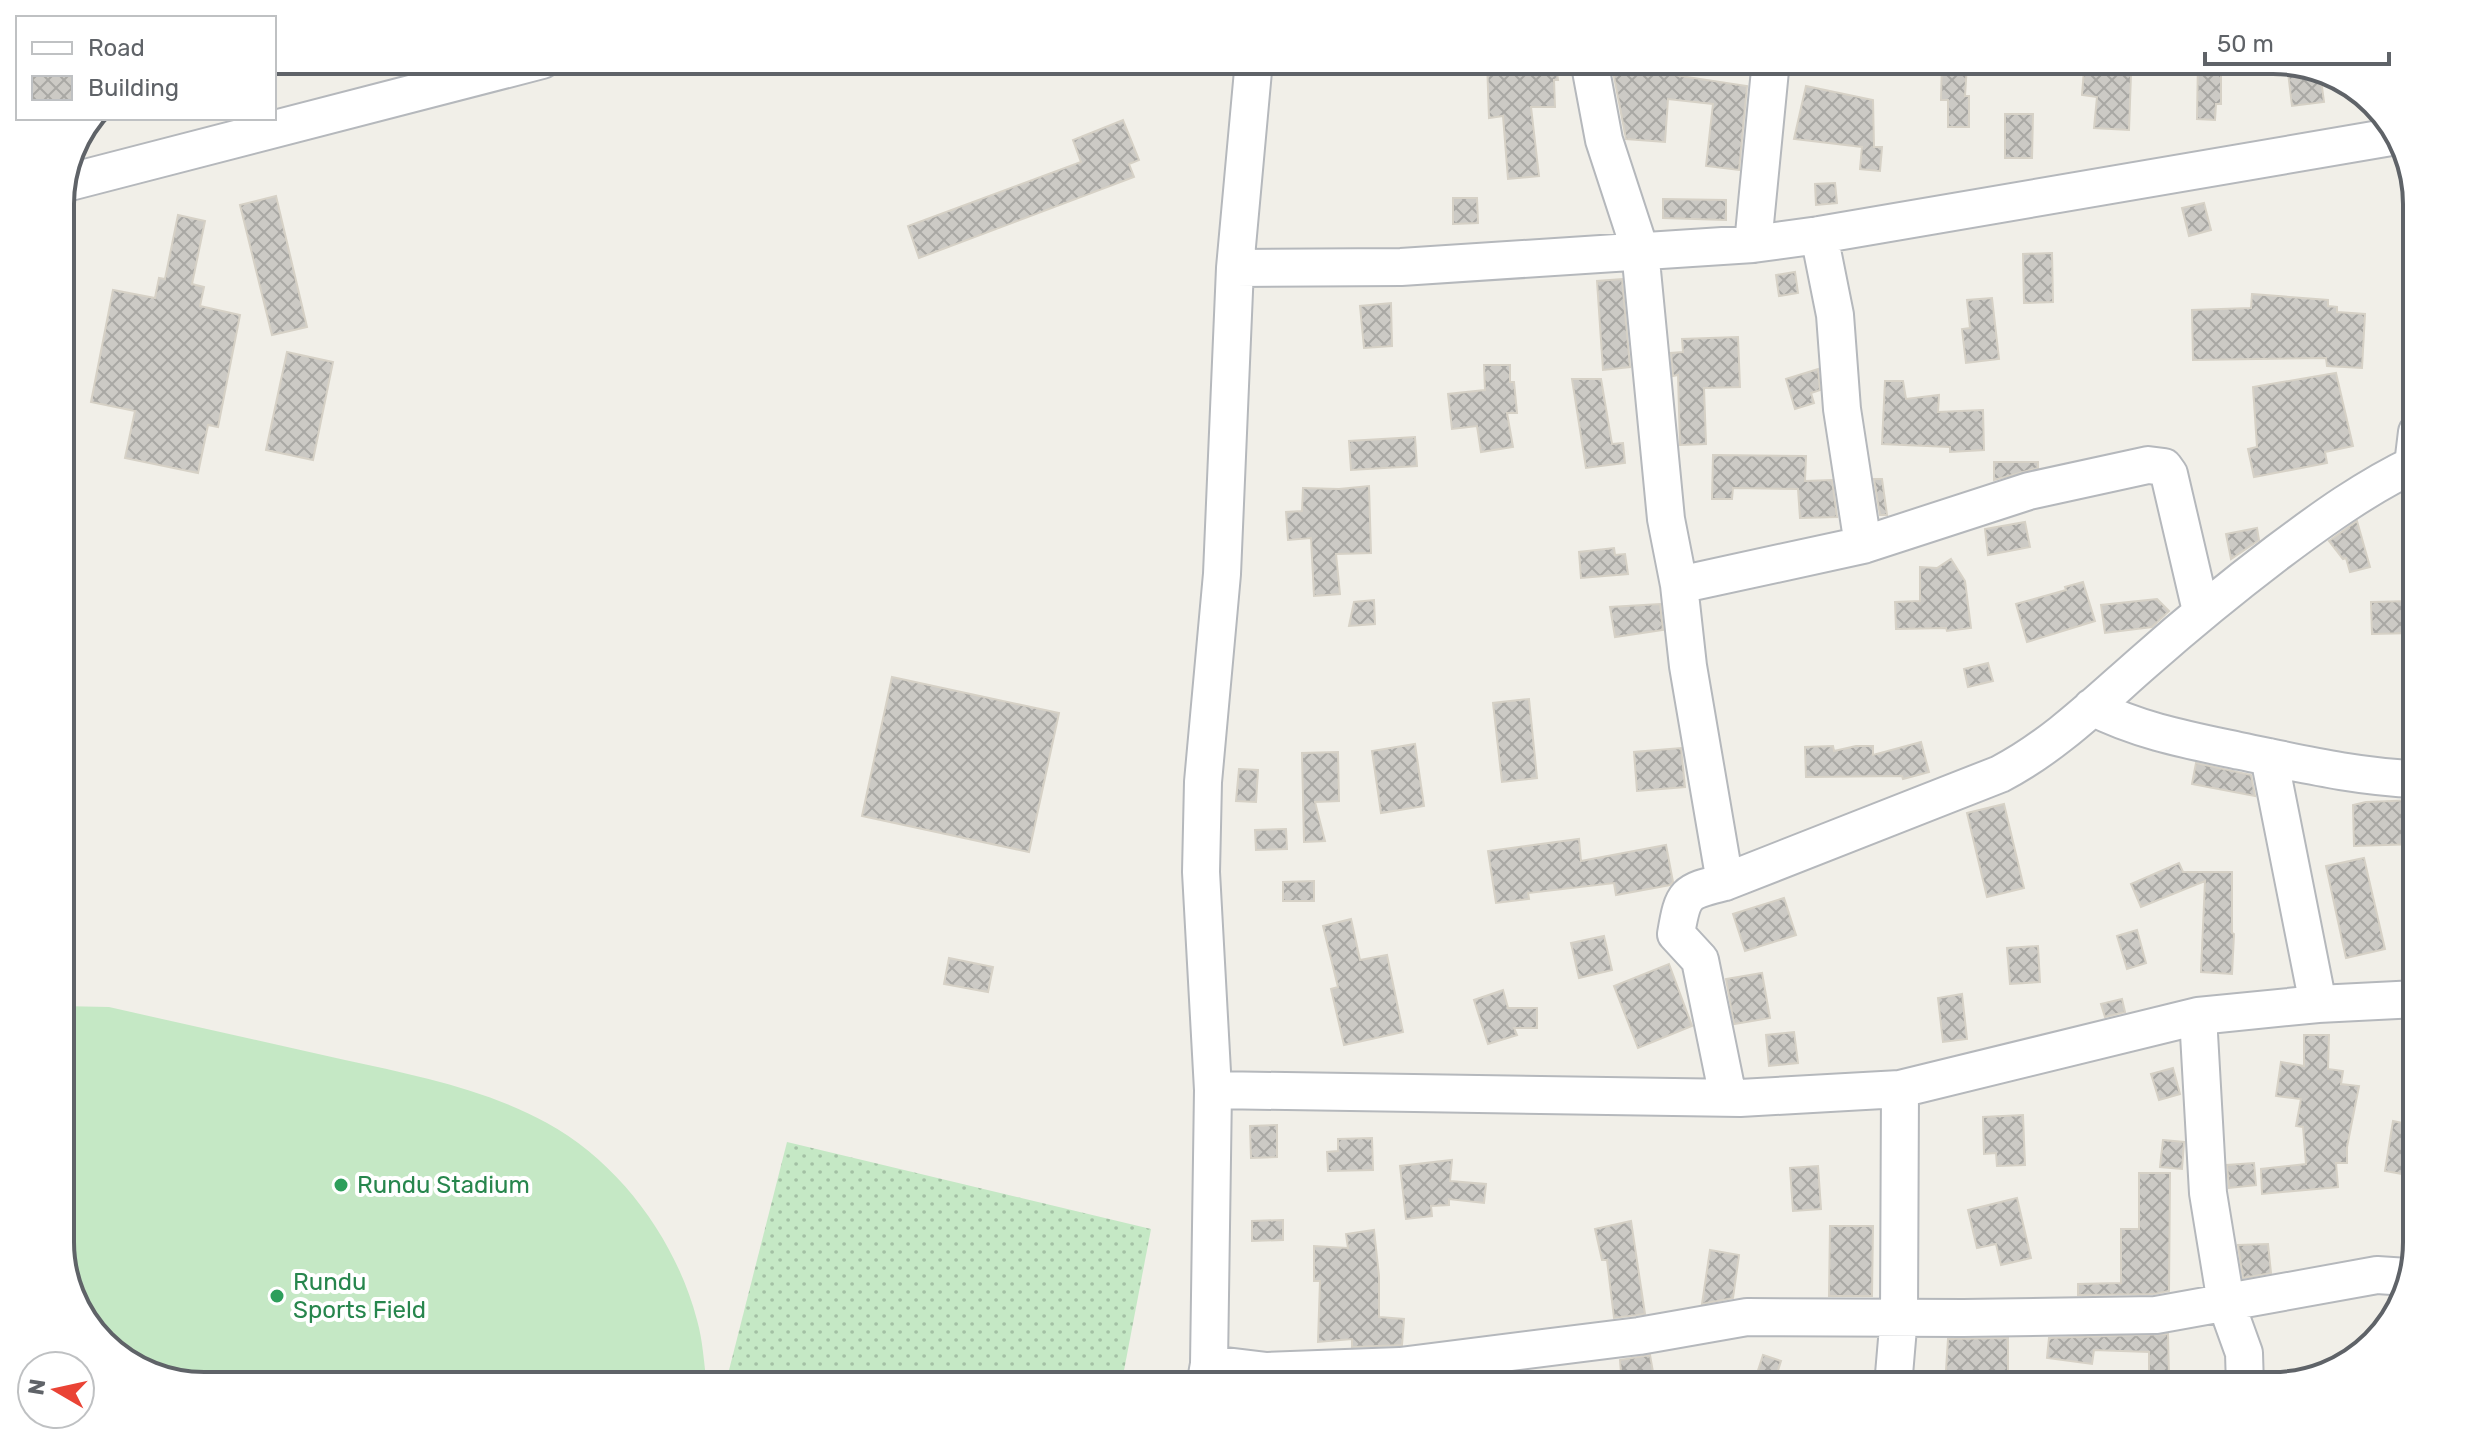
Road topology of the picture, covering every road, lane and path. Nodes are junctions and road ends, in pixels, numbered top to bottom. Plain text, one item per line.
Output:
1 (1253, 74) edge
2 (1592, 74) edge
3 (1770, 74) edge
4 (420, 75) edge
5 (276, 119) edge
6 (272, 120) edge
7 (2385, 138) edge
8 (76, 180) edge
9 (1819, 235) junction
10 (1753, 244) junction
11 (1640, 250) junction
12 (1235, 268) junction
13 (2403, 462) edge
14 (1863, 545) junction
15 (1679, 585) junction
16 (2201, 611) junction
17 (2092, 707) junction
18 (2269, 757) junction
19 (2403, 778) edge
20 (1725, 882) junction
21 (2403, 1000) edge
22 (2318, 1004) junction
23 (2198, 1016) junction
24 (1900, 1089) junction
25 (1213, 1090) junction
26 (1728, 1097) junction
27 (2399, 1276) edge
28 (2226, 1303) junction
29 (1899, 1316) junction
30 (1207, 1372) edge
31 (1252, 1372) edge
32 (1894, 1372) edge
33 (2245, 1372) edge

1 - 12 street
2 - 11 street
3 - 10 street
4 - 5 street
6 - 8 street
7 - 9 street
9 - 10 street
9 - 14 street
10 - 11 street
11 - 12 street
11 - 15 street
12 - 25 street
13 - 16 street
14 - 15 street
14 - 16 street
15 - 20 street
16 - 17 street
17 - 18 street
17 - 20 street
18 - 19 street
18 - 22 street
20 - 26 street
21 - 22 street
22 - 23 street
23 - 24 street
23 - 28 street
24 - 26 street
24 - 29 street
25 - 26 street
25 - 30 street
27 - 28 street
28 - 29 street
28 - 33 street
29 - 31 street
29 - 32 street

